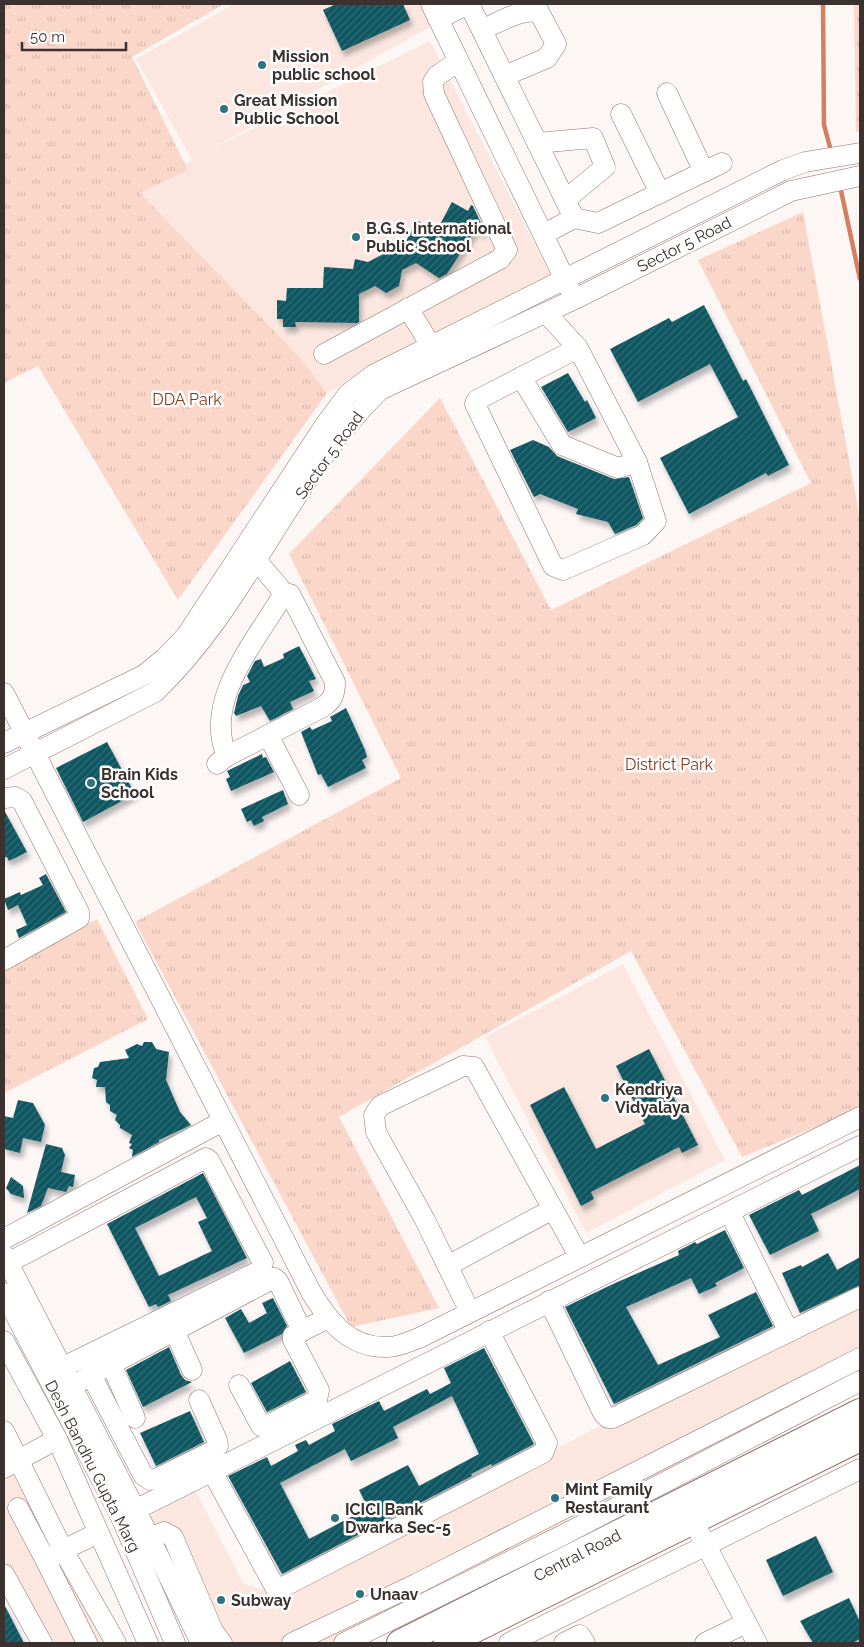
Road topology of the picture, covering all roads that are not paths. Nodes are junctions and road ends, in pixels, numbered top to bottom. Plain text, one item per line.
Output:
1 (469, 4) edge
2 (434, 11) edge
3 (482, 30) junction
4 (458, 61) junction
5 (504, 76) junction
6 (667, 93) dead end
7 (621, 114) dead end
8 (537, 143) junction
9 (860, 153) edge
10 (860, 176) edge
11 (660, 193) junction
12 (565, 200) junction
13 (574, 218) junction
14 (544, 234) junction
15 (566, 280) junction
16 (575, 299) junction
17 (408, 308) junction
18 (546, 312) junction
19 (431, 346) junction
20 (578, 348) junction
21 (324, 354) dead end
22 (521, 377) junction
23 (637, 462) junction
24 (256, 560) junction
25 (282, 596) junction
26 (310, 657) dead end
27 (4, 693) edge
28 (24, 733) junction
29 (268, 735) junction
30 (4, 743) edge
31 (34, 754) junction
32 (4, 769) edge
33 (299, 795) dead end
34 (4, 798) edge
35 (4, 960) edge
36 (860, 1117) edge
37 (223, 1121) junction
38 (860, 1146) edge
39 (236, 1147) junction
40 (209, 1160) junction
41 (553, 1209) junction
42 (730, 1213) junction
43 (4, 1239) edge
44 (579, 1256) junction
45 (5, 1261) edge
46 (449, 1265) junction
47 (4, 1293) edge
48 (860, 1297) edge
49 (549, 1301) junction
50 (470, 1312) junction
51 (328, 1318) junction
52 (174, 1330) junction
53 (302, 1331) junction
54 (489, 1331) junction
55 (789, 1332) junction
56 (4, 1342) edge
57 (112, 1364) junction
58 (858, 1364) edge
59 (192, 1370) dead end
60 (54, 1371) junction
61 (91, 1374) junction
62 (860, 1382) edge
63 (239, 1385) dead end
64 (65, 1391) junction
65 (199, 1400) dead end
66 (860, 1412) edge
67 (135, 1418) dead end
68 (4, 1433) edge
69 (860, 1438) edge
70 (56, 1439) junction
71 (11, 1464) edge
72 (860, 1468) edge
73 (213, 1472) junction
74 (607, 1486) junction
75 (618, 1506) junction
76 (18, 1508) dead end
77 (128, 1513) junction
78 (694, 1522) junction
79 (98, 1533) junction
80 (142, 1542) junction
81 (705, 1545) junction
82 (64, 1550) junction
83 (46, 1561) junction
84 (4, 1574) edge
85 (569, 1613) junction
86 (746, 1623) junction
87 (576, 1640) edge
88 (712, 1641) edge
89 (42, 1643) edge
90 (87, 1643) edge
91 (116, 1643) edge
92 (148, 1643) edge
93 (175, 1643) edge
94 (201, 1643) edge
95 (222, 1643) edge
96 (292, 1643) edge
97 (344, 1643) edge
98 (400, 1643) edge
99 (447, 1643) edge
100 (509, 1643) edge
101 (757, 1643) edge

1 - 2 street
1 - 3 street
2 - 4 street
3 - 5 street
3 - 5 street
4 - 14 street
4 - 17 street
5 - 8 street
6 - 11 street
7 - 11 street
8 - 12 street
8 - 12 street
9 - 15 street, Sector 5 Road
10 - 16 street, Sector 5 Road
11 - 13 street
12 - 13 street
13 - 14 street
14 - 15 street
15 - 16 street
15 - 19 street, Sector 5 Road
16 - 18 street, Sector 5 Road
17 - 19 street
17 - 21 street
18 - 20 street
18 - 24 street, Sector 5 Road
19 - 28 street, Sector 5 Road
20 - 22 street
20 - 23 street
22 - 23 street
22 - 23 street
24 - 25 street
24 - 31 street, Sector 5 Road
25 - 26 street
25 - 29 street
25 - 29 street
27 - 28 street
28 - 30 street, Sector 5 Road
28 - 31 street
29 - 33 street
31 - 32 street, Sector 5 Road
31 - 37 street
34 - 35 street
36 - 44 street
37 - 39 street
37 - 43 street
38 - 42 street
39 - 40 street
39 - 51 street
40 - 45 street
40 - 60 street
41 - 44 street
41 - 46 street
41 - 46 street
42 - 49 street
42 - 55 street
44 - 50 street
45 - 60 street
46 - 50 street
47 - 60 street, Desh Bandhu Gupta Marg
48 - 55 street
49 - 54 street
49 - 55 street
50 - 51 street
51 - 53 street
52 - 53 street
52 - 57 street
52 - 59 street
53 - 63 street
54 - 73 street
54 - 73 street
56 - 70 street, Desh Bandhu Gupta Marg
57 - 61 street
57 - 67 street
58 - 74 street
60 - 64 street, Desh Bandhu Gupta Marg
61 - 64 street
61 - 65 street
62 - 75 street
64 - 77 street, Desh Bandhu Gupta Marg
66 - 98 main road, Central Road
68 - 71 street
69 - 78 main road, Central Road
70 - 71 street
70 - 79 street, Desh Bandhu Gupta Marg
71 - 82 street
72 - 81 street
73 - 77 street
74 - 75 street
74 - 96 street
75 - 97 street
76 - 83 street
77 - 80 street, Desh Bandhu Gupta Marg
78 - 81 street
78 - 99 main road, Central Road
79 - 82 street
79 - 92 street, Desh Bandhu Gupta Marg
80 - 93 street, Desh Bandhu Gupta Marg
80 - 94 street
80 - 95 street
81 - 85 street
81 - 86 street
82 - 83 street
82 - 91 street
83 - 90 street
84 - 89 street
85 - 87 street
85 - 100 street
86 - 88 street
86 - 101 street

